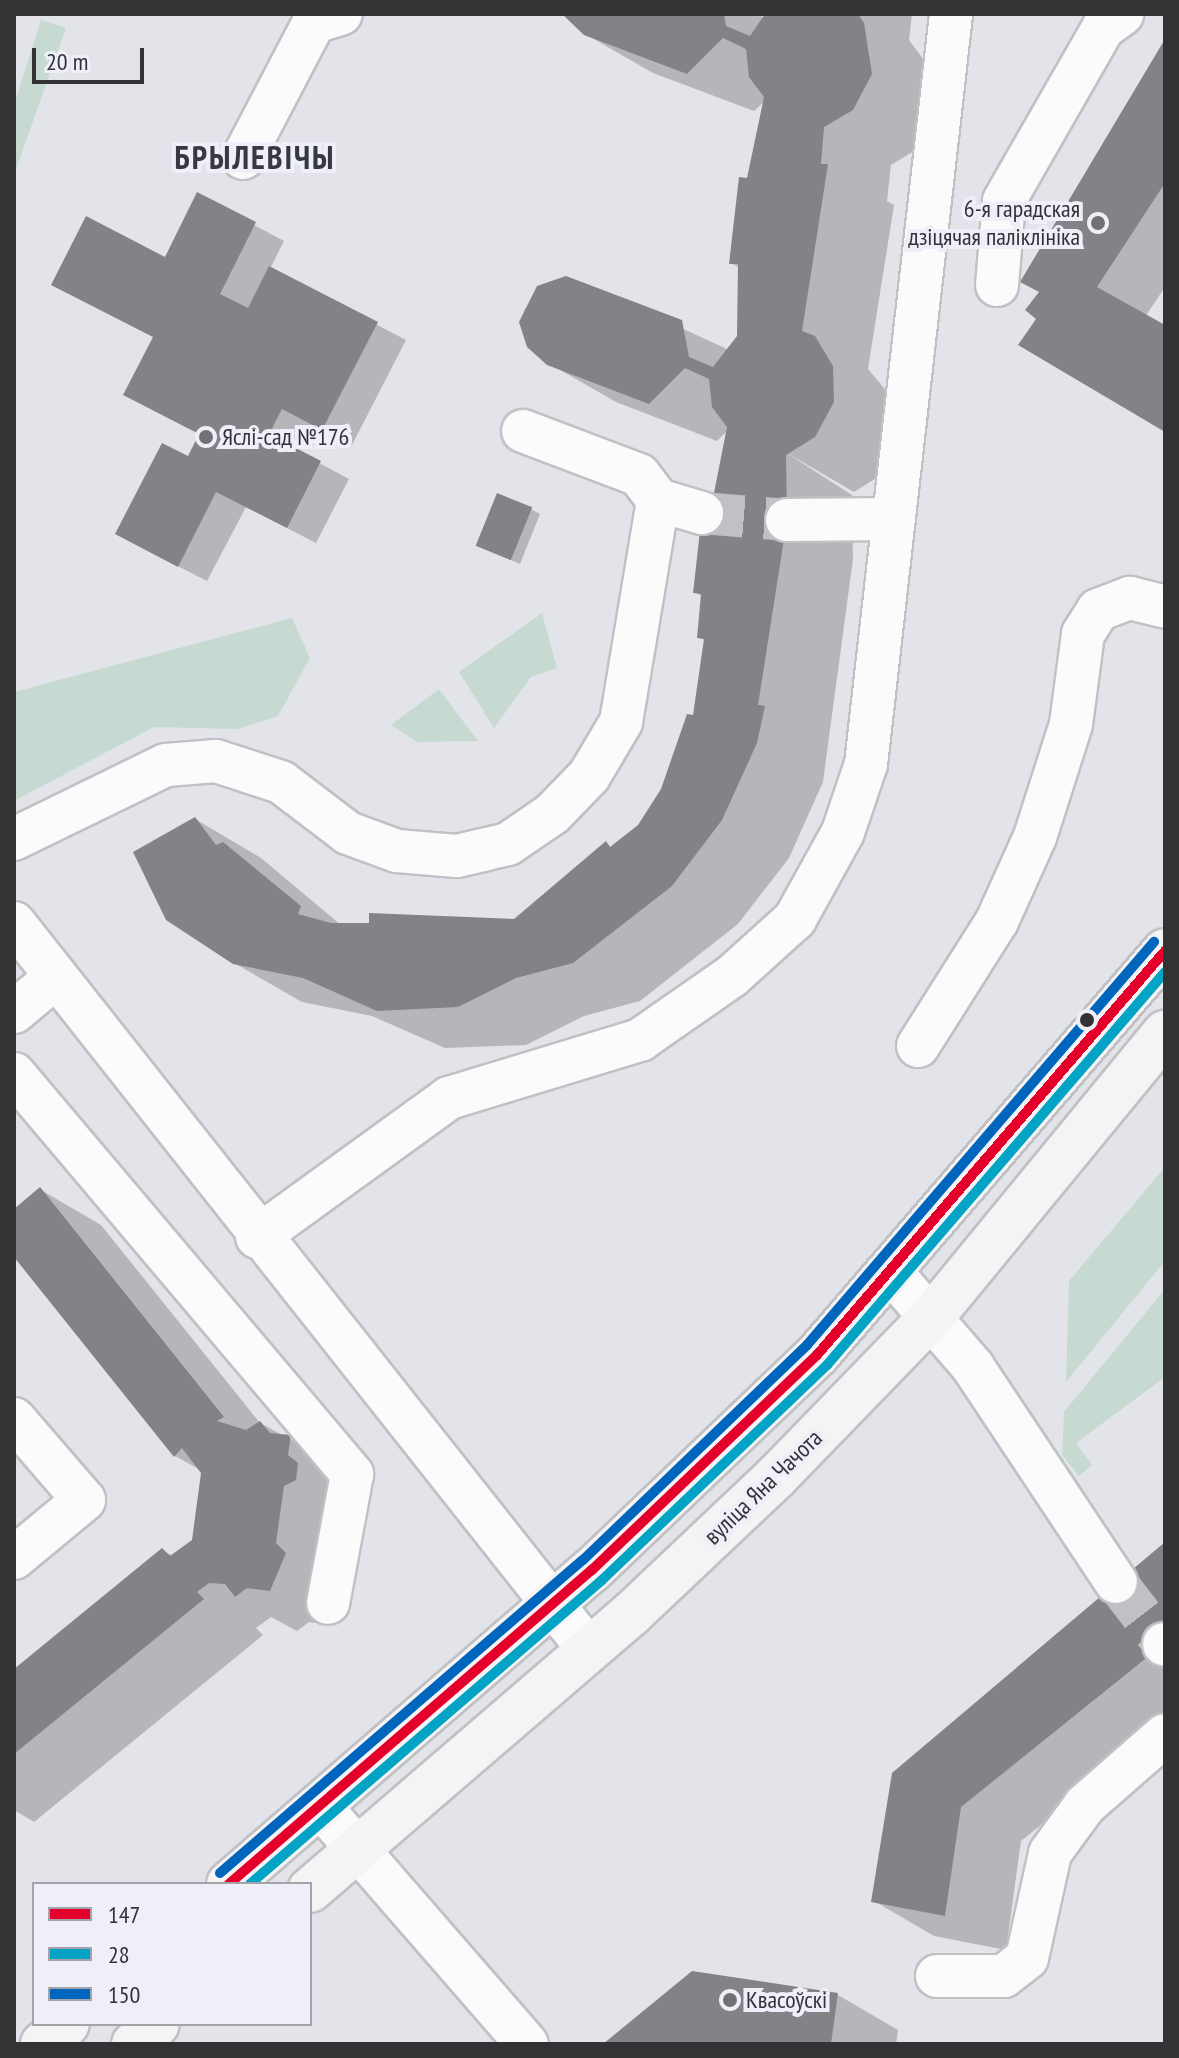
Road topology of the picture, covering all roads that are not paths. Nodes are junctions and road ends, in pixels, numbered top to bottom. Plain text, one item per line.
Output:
1 (341, 14) edge
2 (951, 14) edge
3 (1122, 14) edge
4 (243, 158) dead end
5 (997, 285) dead end
6 (523, 431) dead end
7 (658, 500) junction
8 (702, 513) tunnel mouth
9 (893, 519) junction
10 (787, 520) tunnel mouth
11 (1165, 607) edge
12 (14, 839) edge
13 (14, 923) edge
14 (1165, 951) edge
15 (56, 977) junction
16 (14, 1012) edge
17 (1165, 1033) edge
18 (918, 1046) dead end
19 (14, 1074) edge
20 (257, 1237) junction
21 (892, 1273) junction
22 (934, 1314) junction
23 (14, 1419) edge
24 (14, 1558) edge
25 (1116, 1582) tunnel mouth
26 (328, 1603) dead end
27 (551, 1604) junction
28 (589, 1650) junction
29 (1165, 1735) edge
30 (320, 1806) junction
31 (356, 1849) junction
32 (231, 1882) edge
33 (312, 1888) edge
34 (937, 1976) dead end
35 (65, 2026) edge
36 (155, 2026) edge
37 (43, 2044) edge
38 (134, 2044) edge
39 (527, 2044) edge

1 - 4 street
2 - 9 street
3 - 5 street
6 - 7 street
7 - 8 street
7 - 12 street
9 - 10 street
9 - 20 street
11 - 18 street
13 - 15 street
14 - 21 main road
15 - 16 street
15 - 20 street
17 - 22 main road, вуліца Яна Чачота
19 - 26 street
20 - 27 street
21 - 22 street
21 - 27 main road
22 - 25 street
22 - 28 main road, вуліца Яна Чачота
23 - 24 street
27 - 28 street
27 - 30 main road
28 - 31 main road, вуліца Яна Чачота
29 - 34 street
30 - 31 street
30 - 32 main road
31 - 33 main road, вуліца Яна Чачота
31 - 39 street
35 - 37 main road
36 - 38 main road

